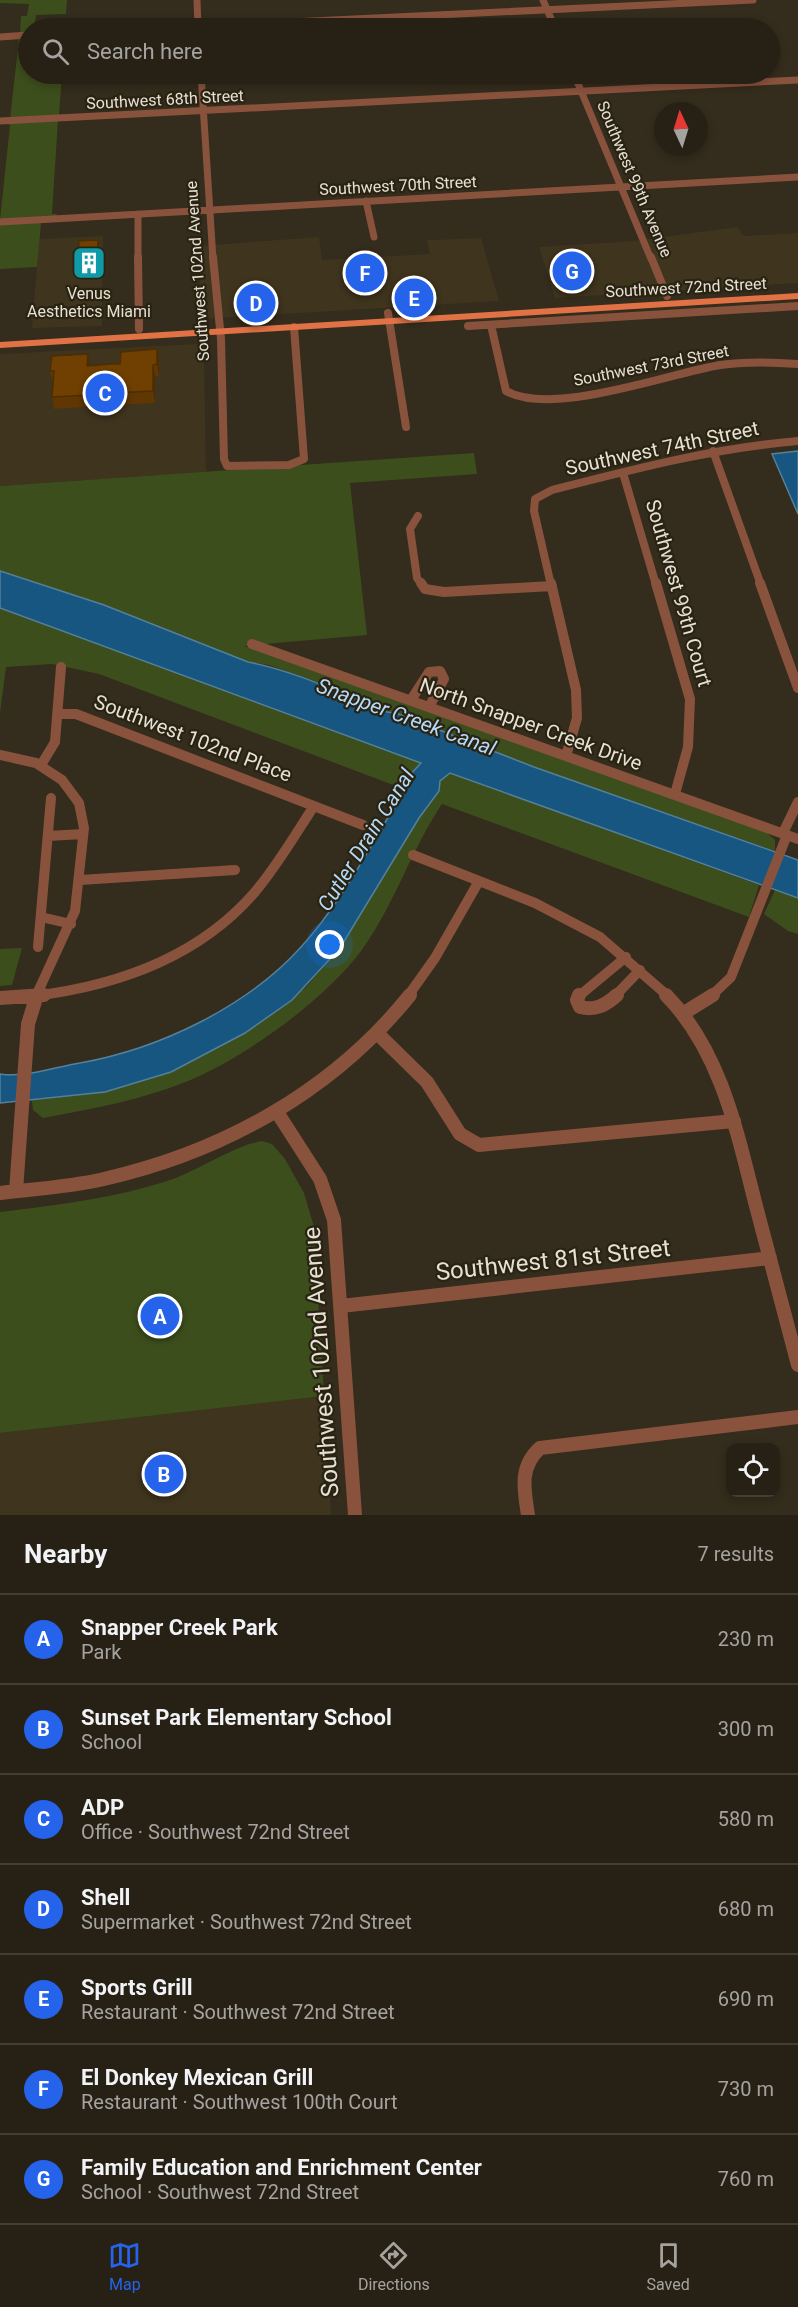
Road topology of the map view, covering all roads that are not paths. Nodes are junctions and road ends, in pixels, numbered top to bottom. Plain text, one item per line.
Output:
1 (197, 0) edge
2 (543, 0) edge
3 (753, 0) edge
4 (547, 10) junction
5 (198, 18) edge
6 (392, 18) edge
7 (551, 18) edge
8 (18, 36) edge
9 (0, 37) edge
10 (798, 80) edge
11 (780, 81) edge
12 (202, 84) edge
13 (578, 84) edge
14 (719, 84) edge
15 (581, 91) junction
16 (203, 111) junction
17 (0, 121) edge
18 (798, 177) edge
19 (620, 187) junction
20 (366, 201) junction
21 (209, 209) junction
22 (138, 214) junction
23 (0, 222) edge
24 (374, 237) dead end
25 (795, 299) edge
26 (668, 300) junction
27 (490, 316) junction
28 (388, 317) junction
29 (468, 326) dead end
30 (294, 327) junction
31 (219, 328) junction
32 (139, 329) junction
33 (23, 336) junction
34 (0, 337) edge
35 (0, 344) edge
36 (798, 364) edge
37 (406, 427) dead end
38 (798, 441) edge
39 (713, 452) junction
40 (623, 472) junction
41 (418, 516) dead end
42 (552, 586) junction
43 (252, 644) dead end
44 (61, 667) dead end
45 (798, 688) edge
46 (411, 700) junction
47 (429, 706) junction
48 (58, 714) junction
49 (0, 755) edge
50 (566, 756) junction
51 (40, 765) junction
52 (675, 794) junction
53 (51, 798) dead end
54 (314, 806) junction
55 (795, 807) edge
56 (363, 825) dead end
57 (83, 834) junction
58 (48, 836) junction
59 (789, 836) edge
60 (412, 855) dead end
61 (235, 870) dead end
62 (81, 880) junction
63 (479, 881) junction
64 (41, 917) junction
65 (70, 924) junction
66 (38, 947) dead end
67 (626, 957) junction
68 (640, 970) junction
69 (36, 996) junction
70 (0, 998) edge
71 (684, 1013) junction
72 (377, 1033) junction
73 (277, 1112) junction
74 (734, 1121) junction
75 (16, 1191) junction
76 (0, 1193) edge
77 (770, 1258) junction
78 (341, 1306) junction
79 (798, 1365) edge
80 (798, 1417) edge
81 (355, 1515) edge
82 (528, 1515) edge

1 - 5 street
2 - 4 street
3 - 4 street
4 - 6 street
4 - 7 street
8 - 9 street
10 - 11 street, Southwest 68th Street
12 - 16 street, Southwest 102nd Avenue
13 - 15 street, Southwest 99th Avenue
14 - 15 street, Southwest 68th Street
15 - 16 street, Southwest 68th Street
15 - 19 street, Southwest 99th Avenue
16 - 17 street, Southwest 68th Street
16 - 21 street, Southwest 102nd Avenue
18 - 19 street, Southwest 70th Street
19 - 20 street, Southwest 70th Street
19 - 26 street, Southwest 99th Avenue
20 - 21 street, Southwest 70th Street
20 - 24 street
21 - 22 street, Southwest 70th Street
21 - 31 street, Southwest 102nd Avenue
22 - 23 street, Southwest 70th Street
22 - 32 street
25 - 26 main road, Southwest 72nd Street
25 - 27 street, Southwest 72nd Street
26 - 27 main road, Southwest 72nd Street
27 - 28 main road, Southwest 72nd Street
27 - 29 street, Southwest 72nd Street
27 - 36 street, Southwest 73rd Street
28 - 30 main road, Southwest 72nd Street
28 - 31 main road, Southwest 72nd Street
28 - 37 street
30 - 31 main road, Southwest 72nd Street
30 - 31 street, Southwest 102nd Avenue
31 - 32 main road, Southwest 72nd Street
31 - 35 main road, Southwest 72nd Street
32 - 33 main road, Southwest 72nd Street
33 - 34 main road, Southwest 72nd Street
33 - 35 main road
38 - 39 street, Southwest 74th Street
39 - 40 street, Southwest 74th Street
39 - 45 street
40 - 42 street, Southwest 74th Street
40 - 52 street, Southwest 99th Court
41 - 42 street
42 - 50 street
43 - 46 street, North Snapper Creek Drive
44 - 48 street
46 - 47 street, North Snapper Creek Drive
46 - 47 street
47 - 50 street, North Snapper Creek Drive
48 - 51 street
48 - 54 street, Southwest 102nd Place
49 - 51 street
50 - 52 street, North Snapper Creek Drive
51 - 57 street
52 - 59 street, North Snapper Creek Drive
53 - 58 street
54 - 56 street, Southwest 102nd Place
54 - 69 street
55 - 59 street
57 - 58 street
57 - 62 street
58 - 64 street
59 - 71 street
60 - 63 street
61 - 62 street
62 - 65 street
63 - 67 street
63 - 72 street
64 - 65 street
64 - 66 street
65 - 69 street
67 - 68 street
67 - 68 street
68 - 71 street
69 - 70 street
69 - 75 street
71 - 74 street
72 - 73 street
72 - 74 street
73 - 75 street
73 - 78 street, Southwest 102nd Avenue
74 - 77 street
75 - 76 street
77 - 78 street, Southwest 81st Street
77 - 79 street
78 - 81 street, Southwest 102nd Avenue
80 - 82 street

